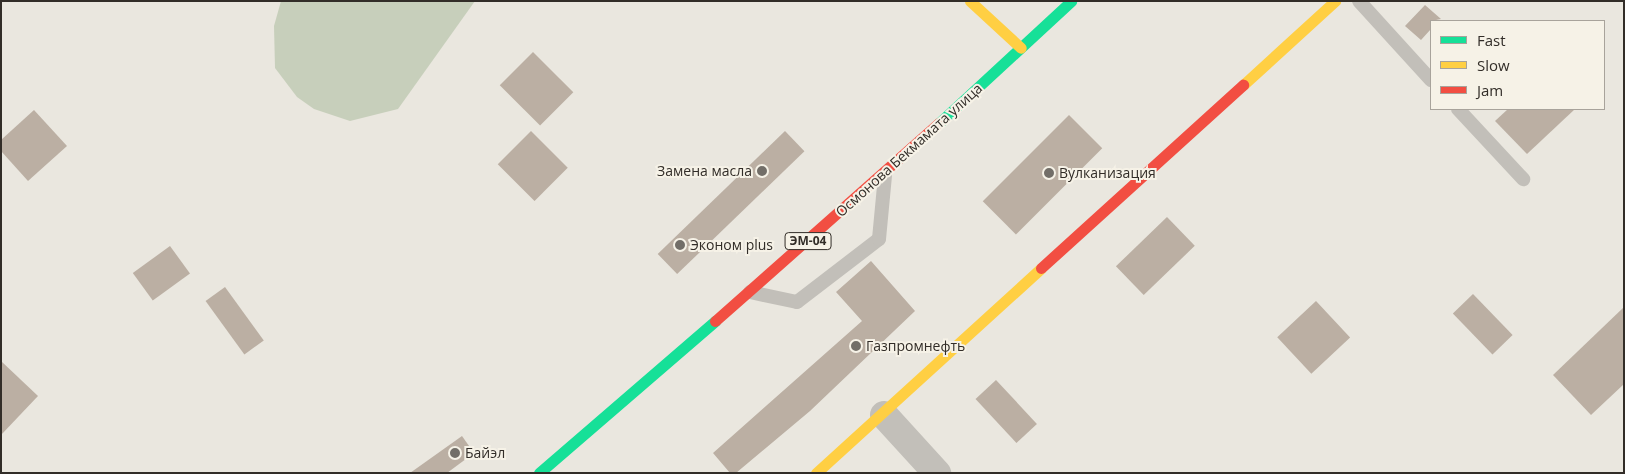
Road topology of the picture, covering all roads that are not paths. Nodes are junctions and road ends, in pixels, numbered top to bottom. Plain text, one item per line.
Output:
1 (970, 1) edge
2 (1071, 1) edge
3 (1335, 1) edge
4 (1360, 1) edge
5 (1021, 48) junction
6 (1430, 79) edge
7 (1459, 110) edge
8 (886, 174) junction
9 (1522, 179) dead end
10 (750, 292) junction
11 (884, 415) junction
12 (539, 473) edge
13 (816, 473) edge
14 (938, 473) edge

1 - 5 main road
2 - 5 main road, Осмонова Бекмамата улица / ЭМ-04
3 - 11 main road
4 - 6 lane
5 - 8 main road, Осмонова Бекмамата улица / ЭМ-04
7 - 9 lane
8 - 10 main road, Осмонова Бекмамата улица / ЭМ-04
8 - 10 lane
10 - 12 main road, Осмонова Бекмамата улица / ЭМ-04
11 - 13 main road
11 - 14 street

